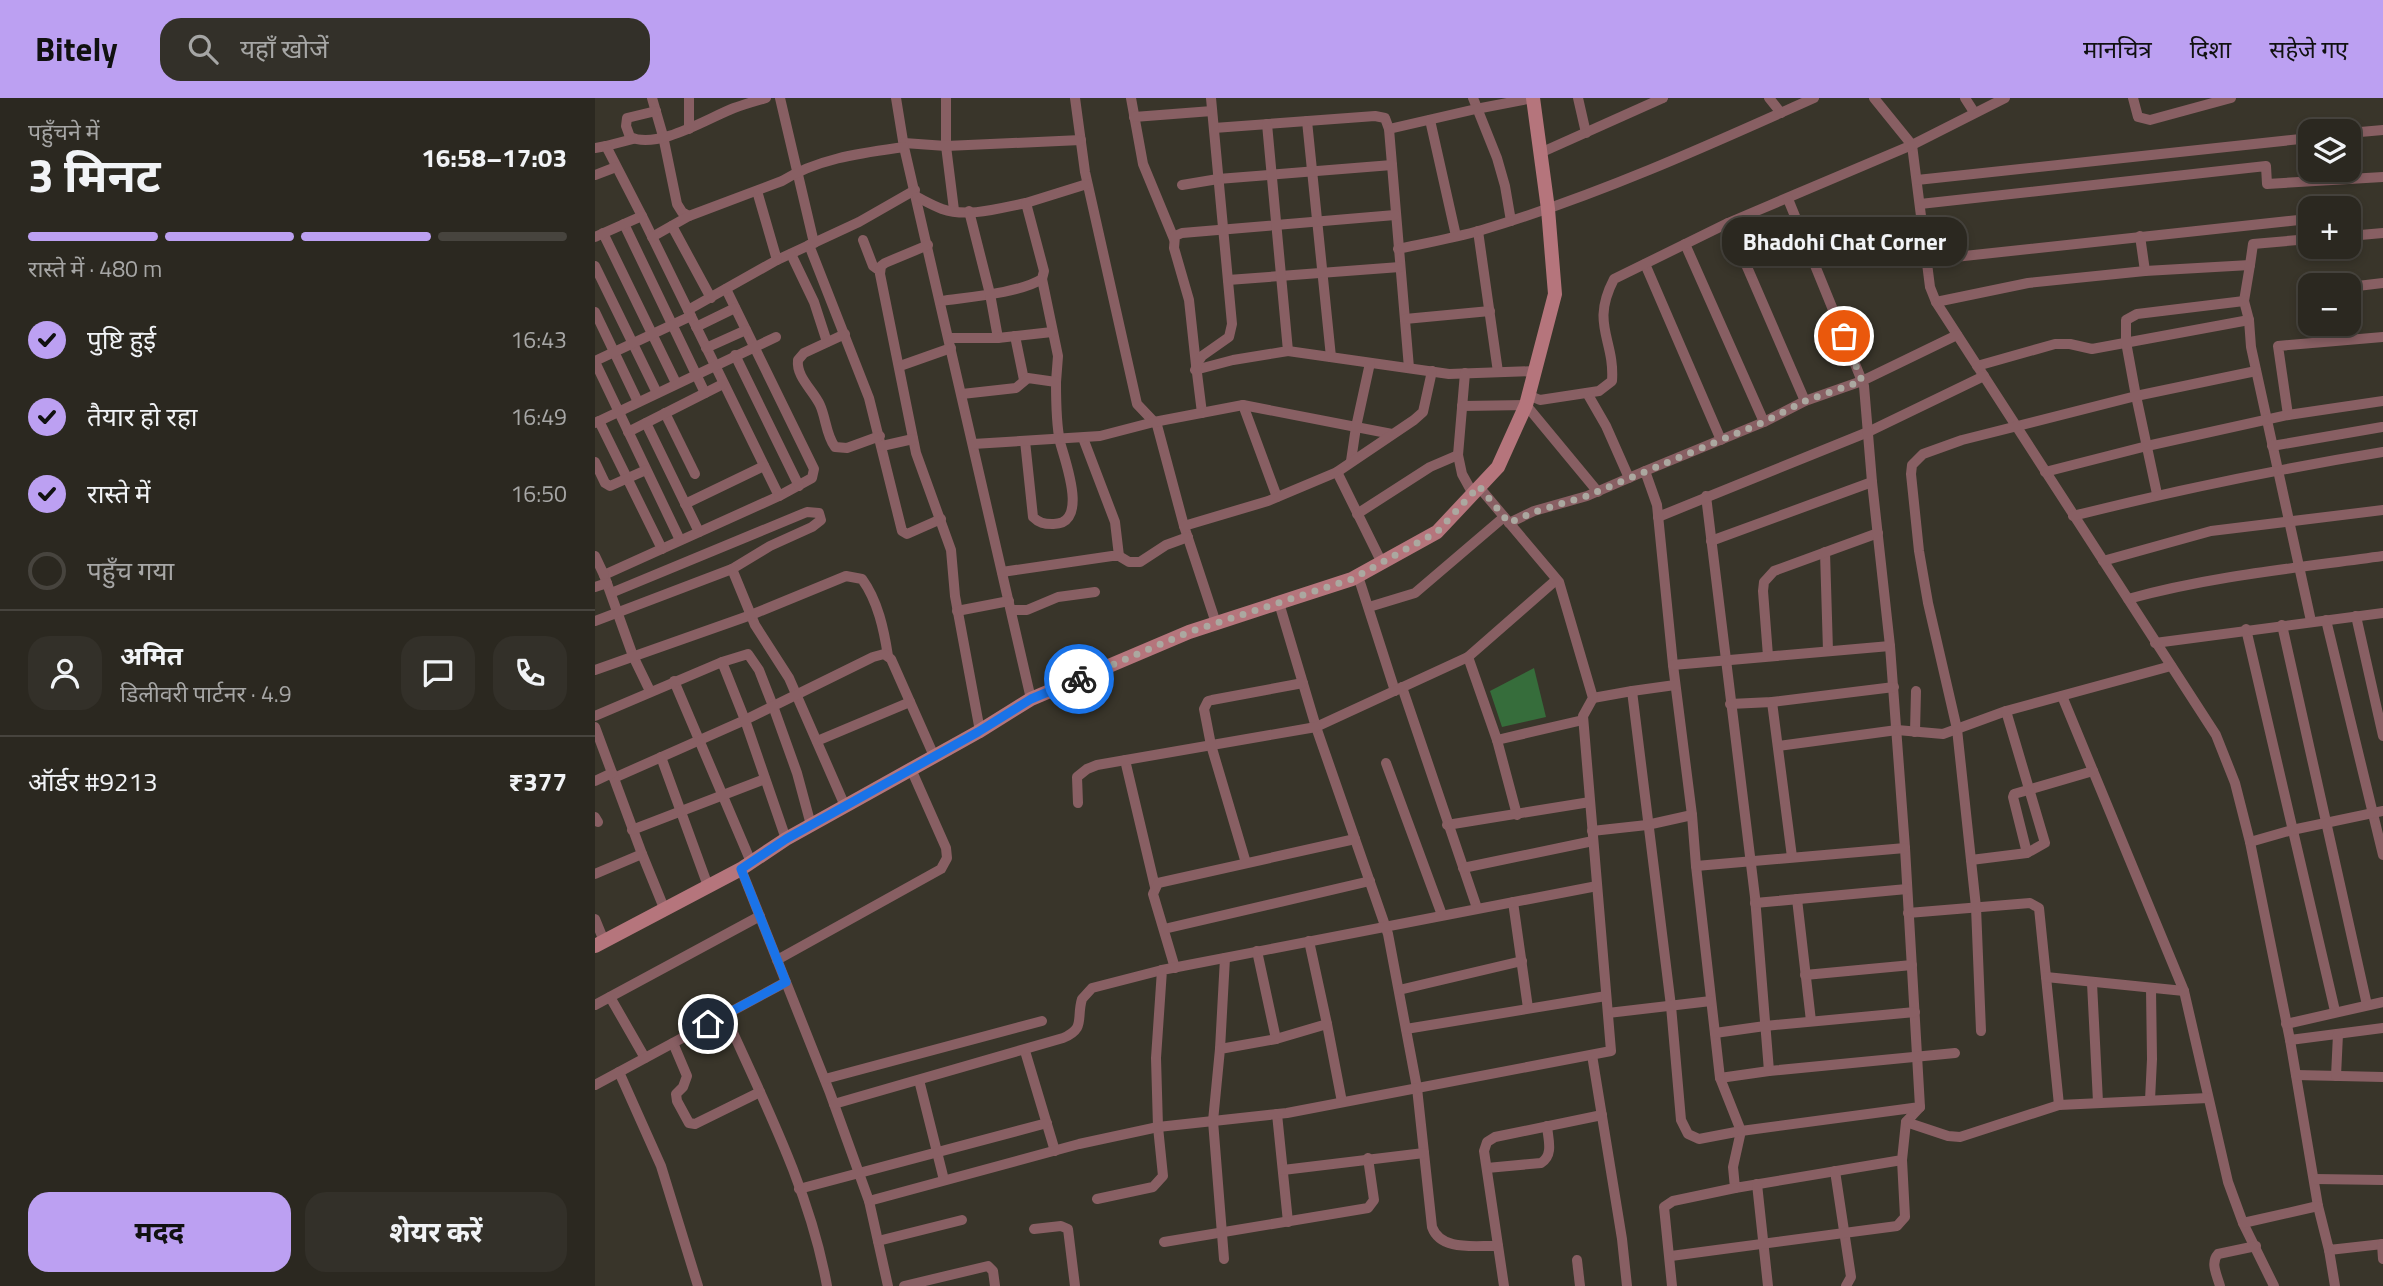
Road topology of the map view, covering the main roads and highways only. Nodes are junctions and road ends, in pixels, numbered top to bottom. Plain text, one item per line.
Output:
1 (1533, 98) edge
2 (600, 944) edge

1 - 2 main road

